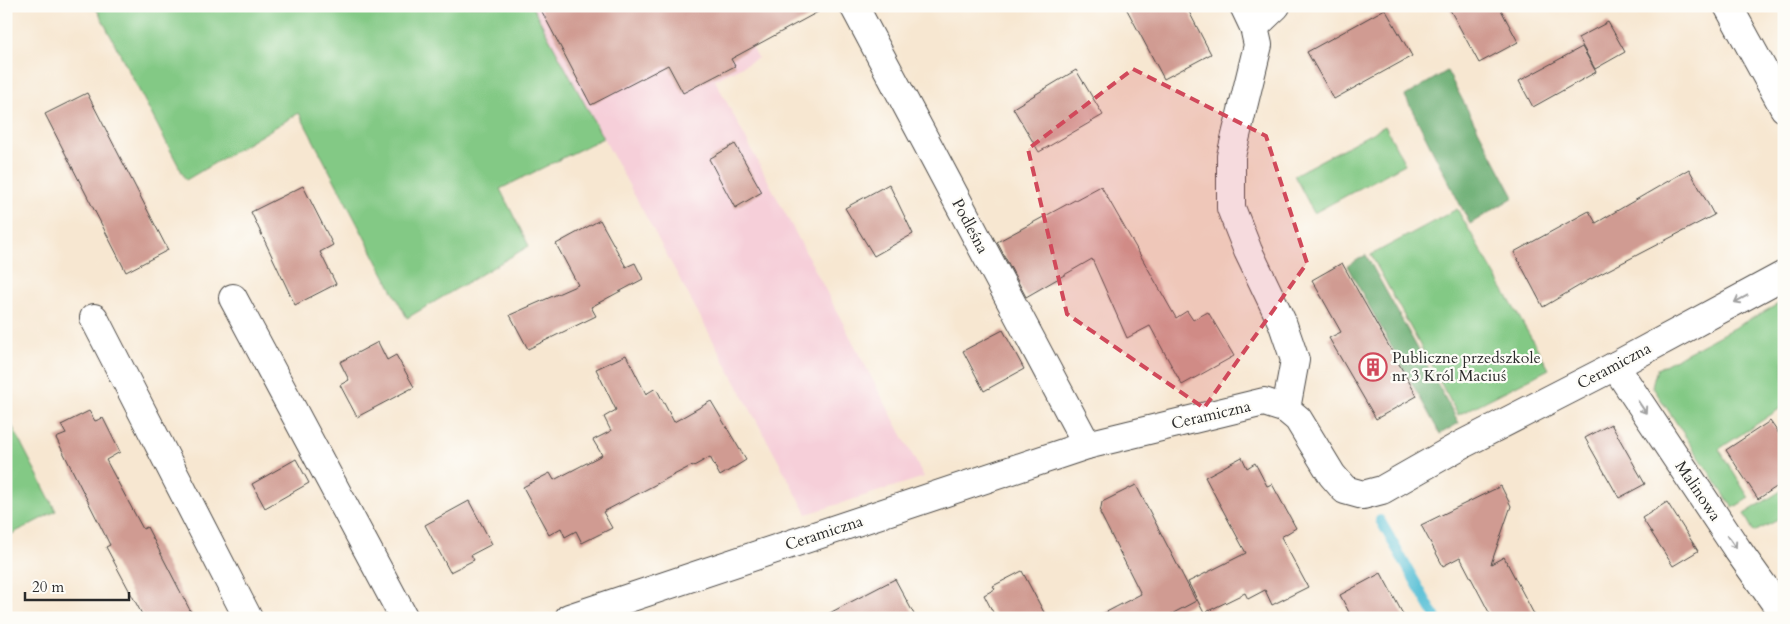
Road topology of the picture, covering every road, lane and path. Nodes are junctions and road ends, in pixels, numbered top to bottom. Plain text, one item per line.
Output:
1 (854, 6) edge
2 (1276, 6) edge
3 (1728, 6) edge
4 (1249, 17) edge
5 (1784, 108) edge
6 (1784, 275) edge
7 (233, 298) dead end
8 (94, 318) dead end
9 (1615, 366) junction
10 (1286, 408) junction
11 (1087, 445) junction
12 (1784, 614) edge
13 (248, 618) edge
14 (404, 618) edge
15 (570, 618) edge

1 - 11 street, Podleśna
2 - 4 street
3 - 5 street
4 - 10 street
6 -> 9 street, Ceramiczna
7 - 14 street
8 - 13 street
9 - 10 street, Ceramiczna
9 -> 12 street, Malinowa
10 - 11 street, Ceramiczna
11 - 15 street, Ceramiczna

